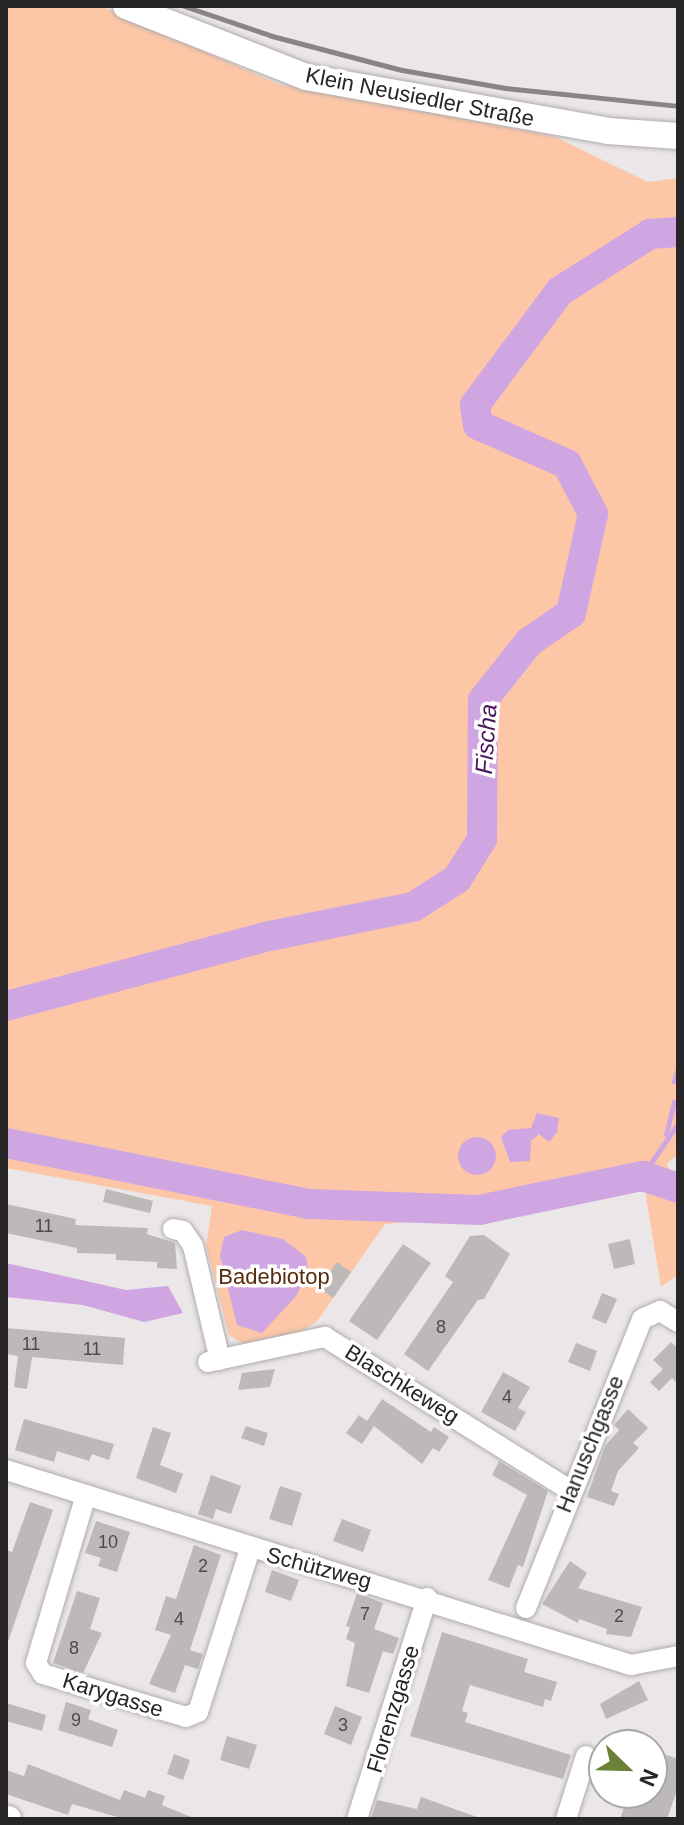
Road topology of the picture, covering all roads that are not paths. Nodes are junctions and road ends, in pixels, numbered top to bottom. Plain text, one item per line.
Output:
1 (126, 6) edge
2 (678, 136) edge
3 (173, 1229) dead end
4 (678, 1322) edge
5 (6, 1470) edge
6 (570, 1490) junction
7 (86, 1495) junction
8 (250, 1549) junction
9 (427, 1598) junction
10 (526, 1608) dead end
11 (678, 1656) edge
12 (586, 1756) dead end
13 (357, 1819) edge
14 (566, 1819) edge

1 - 2 main road, Klein Neusiedler Straße
3 - 6 street, Blaschkeweg
4 - 6 street, Hanuschgasse
5 - 7 street, Schützweg
6 - 10 street, Hanuschgasse
7 - 8 street, Schützweg
7 - 8 street, Karygasse
8 - 9 street, Schützweg
9 - 11 street, Schützweg
9 - 13 street, Florenzgasse
12 - 14 street

